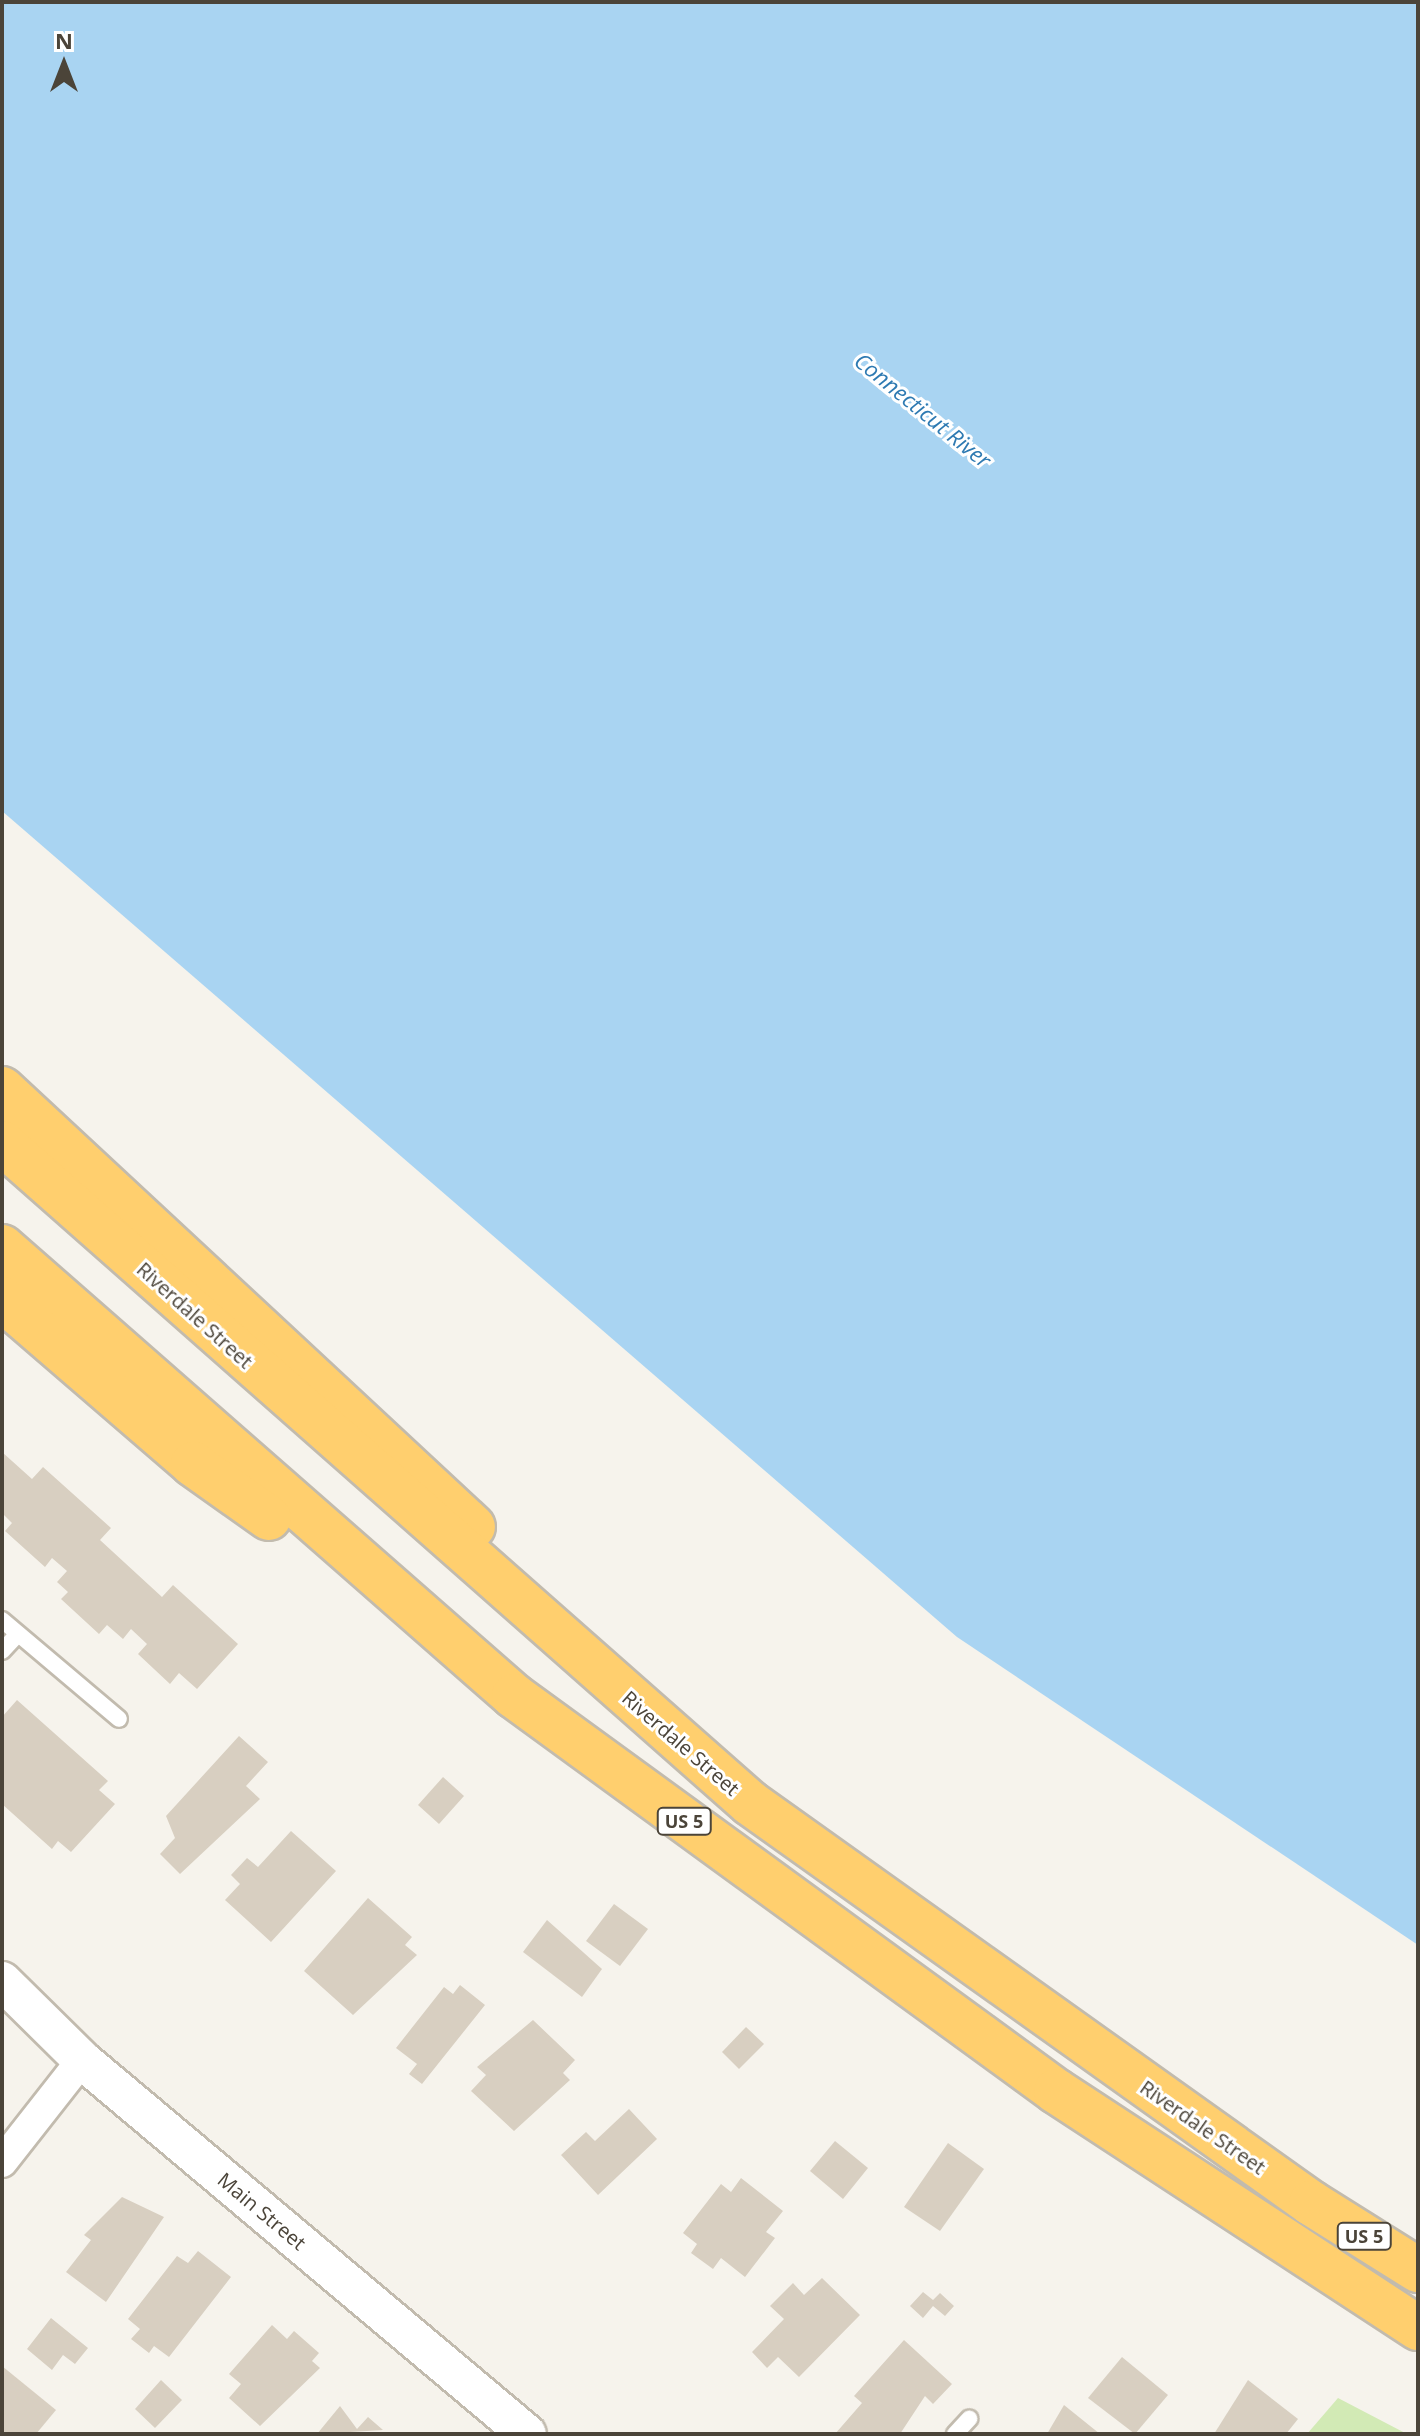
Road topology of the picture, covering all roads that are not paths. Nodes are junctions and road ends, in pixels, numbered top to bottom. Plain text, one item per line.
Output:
1 (2, 1089) edge
2 (2, 1143) edge
3 (2, 1247) edge
4 (2, 1299) edge
5 (2, 1620) edge
6 (18, 1634) junction
7 (2, 1651) edge
8 (514, 1696) junction
9 (119, 1719) dead end
10 (750, 1803) junction
11 (2, 1981) edge
12 (82, 2060) junction
13 (2, 2162) edge
14 (1418, 2270) edge
15 (1418, 2328) edge
16 (969, 2419) dead end
17 (521, 2432) edge
18 (955, 2434) edge

1 - 10 highway
2 - 10 highway, Riverdale Street / US 5
3 - 8 highway, US 5
4 - 8 highway
5 - 6 lane
6 - 7 lane
6 - 9 lane
8 - 15 highway, US 5
10 - 14 highway, Riverdale Street / US 5
11 - 12 street, Main Street
12 - 13 street
12 - 17 street, Main Street
16 - 18 lane

